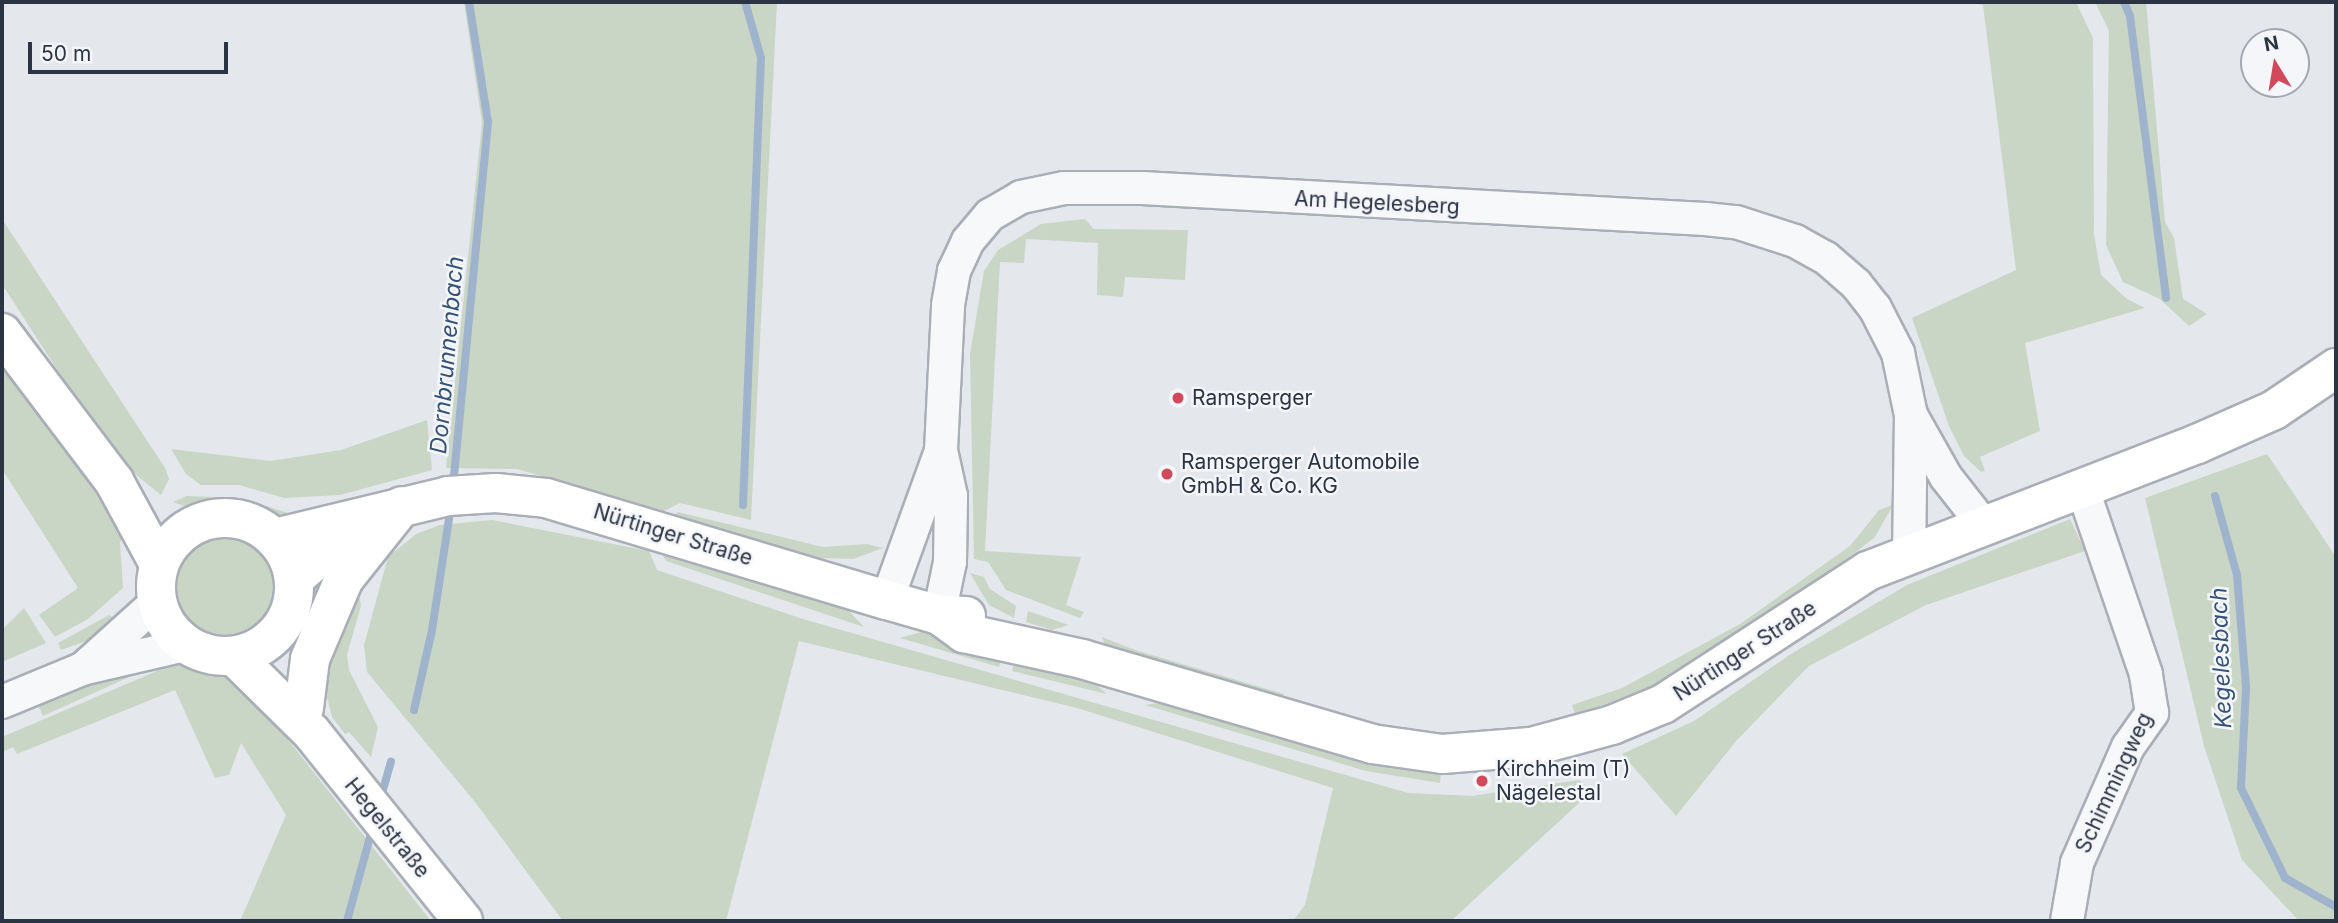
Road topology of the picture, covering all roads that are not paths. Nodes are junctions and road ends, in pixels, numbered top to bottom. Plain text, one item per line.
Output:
1 (2, 332) edge
2 (2336, 368) edge
3 (1911, 415) junction
4 (941, 450) junction
5 (114, 481) junction
6 (2082, 487) junction
7 (402, 506) junction
8 (1982, 523) junction
9 (191, 527) junction
10 (275, 538) junction
11 (1909, 552) junction
12 (159, 564) junction
13 (295, 578) junction
14 (887, 600) junction
15 (157, 602) junction
16 (939, 615) junction
17 (277, 635) junction
18 (185, 645) junction
19 (235, 657) junction
20 (82, 669) junction
21 (2, 702) edge
22 (308, 720) junction
23 (455, 912) edge
24 (2067, 921) edge

1 - 5 main road
2 - 6 main road, Nürtinger Straße
3 - 4 street, Am Hegelesberg
3 - 8 street, Am Hegelesberg
3 - 11 street, Am Hegelesberg
4 - 14 street, Am Hegelesberg
4 - 16 street, Am Hegelesberg
5 - 9 main road
5 - 12 main road
6 - 8 main road, Nürtinger Straße
6 - 24 street, Schimmingweg
7 - 10 main road, Nürtinger Straße
7 - 13 main road, Nürtinger Straße
7 - 14 main road, Nürtinger Straße
7 - 22 main road
8 - 11 main road, Nürtinger Straße
9 - 10 main road
9 - 12 main road
10 - 13 main road
11 - 16 main road, Nürtinger Straße
12 - 15 main road
13 - 17 main road
14 - 16 main road, Nürtinger Straße
15 - 18 main road
15 - 20 street
17 - 19 main road
17 - 22 main road, Hegelstraße
18 - 19 main road
18 - 20 street
19 - 22 main road, Hegelstraße
20 - 21 street
22 - 23 main road, Hegelstraße

